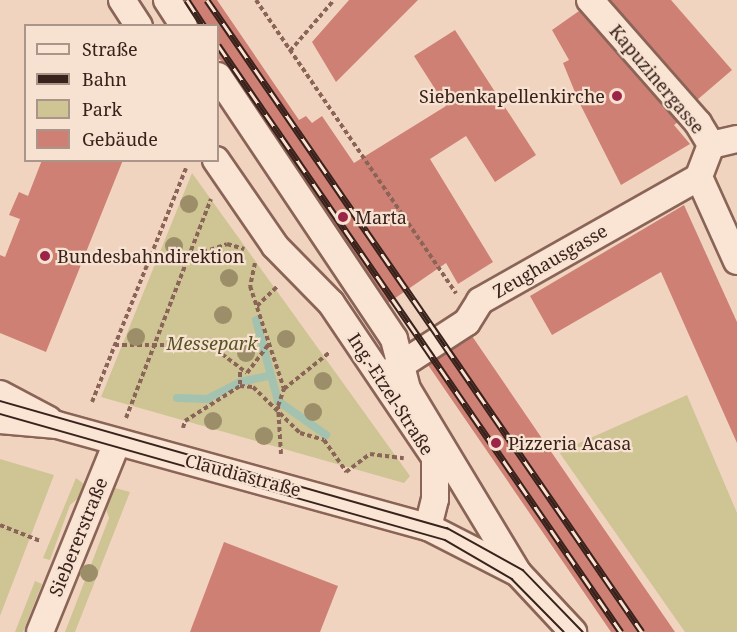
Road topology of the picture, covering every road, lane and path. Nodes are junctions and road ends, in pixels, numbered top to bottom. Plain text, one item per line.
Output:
1 (122, 0) edge
2 (167, 0) edge
3 (256, 0) edge
4 (334, 0) edge
5 (590, 0) edge
6 (138, 24) edge
7 (183, 24) edge
8 (291, 51) junction
9 (219, 77) edge
10 (737, 139) edge
11 (711, 145) junction
12 (217, 162) edge
13 (186, 168) dead end
14 (699, 177) junction
15 (224, 187) junction
16 (188, 257) junction
17 (737, 261) edge
18 (282, 278) dead end
19 (461, 301) dead end
20 (257, 306) junction
21 (269, 344) junction
22 (115, 345) junction
23 (154, 346) junction
24 (330, 352) dead end
25 (240, 372) junction
26 (382, 378) junction
27 (240, 386) junction
28 (284, 389) junction
29 (0, 394) edge
30 (92, 402) dead end
31 (278, 406) junction
32 (0, 420) edge
33 (57, 425) junction
34 (183, 428) dead end
35 (117, 441) junction
36 (280, 454) dead end
37 (404, 458) dead end
38 (0, 525) edge
39 (428, 527) junction
40 (40, 541) dead end
41 (518, 573) junction
42 (40, 632) edge
43 (573, 632) edge

1 - 6 street
2 - 7 street
3 - 8 path
4 - 8 path
5 - 11 street, Kapuzinergasse
8 - 19 path
9 - 41 street
10 - 11 street
11 - 14 street, Kapuzinergasse
12 - 15 street, Ing.-Etzel-Straße
13 - 22 path
14 - 17 street
14 - 26 street, Zeughausgasse
15 - 16 path
15 - 26 street, Ing.-Etzel-Straße
16 - 20 path
16 - 23 path
18 - 20 path
20 - 21 path
21 - 25 path
21 - 28 path
22 - 23 path
22 - 30 path
23 - 25 path
23 - 35 path
24 - 28 path
25 - 27 path
26 - 39 street, Ing.-Etzel-Straße
27 - 31 path
27 - 34 path
28 - 31 path
29 - 33 street, Claudiastraße
31 - 36 path
31 - 37 path
32 - 33 street, Claudiastraße
33 - 35 street, Claudiastraße
35 - 39 street, Claudiastraße
35 - 42 street, Siebererstraße
38 - 40 path
39 - 41 street
41 - 43 street

